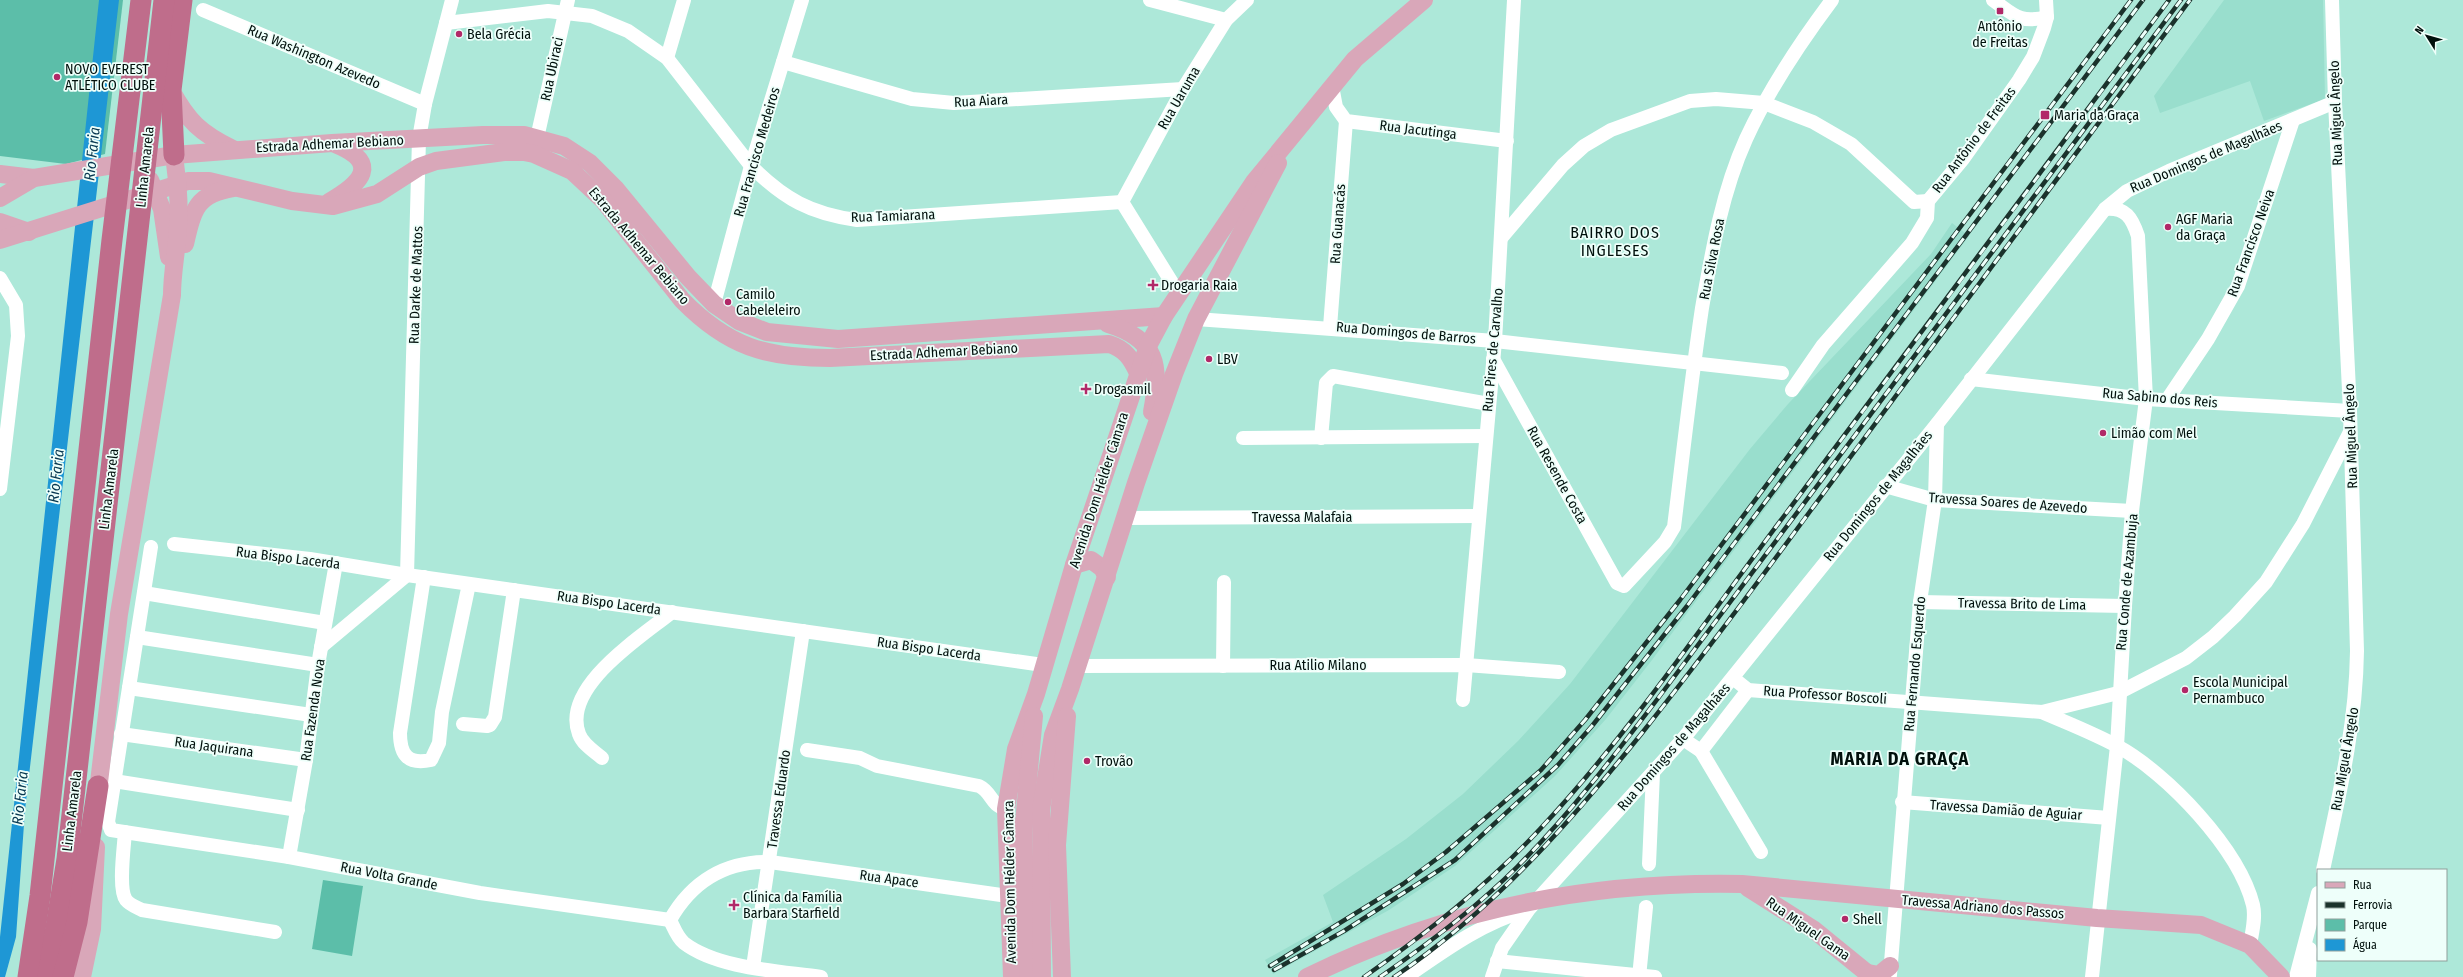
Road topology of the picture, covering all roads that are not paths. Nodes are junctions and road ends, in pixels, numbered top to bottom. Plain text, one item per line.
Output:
1 (132, 0) edge
2 (141, 0) edge
3 (164, 0) edge
4 (182, 0) edge
5 (452, 0) edge
6 (684, 0) edge
7 (802, 0) edge
8 (1150, 0) edge
9 (1247, 0) edge
10 (1424, 0) edge
11 (1514, 0) edge
12 (1832, 0) edge
13 (1994, 0) edge
14 (2046, 0) edge
15 (2332, 0) edge
16 (566, 6) edge
17 (203, 10) dead end
18 (2047, 17) junction
19 (1226, 20) junction
20 (446, 23) junction
21 (137, 30) junction
22 (666, 58) junction
23 (783, 62) junction
24 (1332, 86) junction
25 (1183, 88) junction
26 (162, 89) junction
27 (2335, 102) junction
28 (1764, 103) junction
29 (425, 104) junction
30 (1316, 104) junction
31 (1336, 107) junction
32 (2294, 120) junction
33 (1346, 121) junction
34 (1292, 137) junction
35 (538, 138) junction
36 (419, 139) junction
37 (1507, 141) junction
38 (332, 143) junction
39 (233, 149) junction
40 (174, 155) junction
41 (137, 161) junction
42 (751, 166) junction
43 (419, 167) junction
44 (0, 174) edge
45 (34, 178) junction
46 (177, 182) junction
47 (238, 187) junction
48 (155, 189) junction
49 (0, 198) edge
50 (1928, 201) junction
51 (1122, 202) junction
52 (1914, 202) junction
53 (323, 205) junction
54 (2105, 209) junction
55 (0, 222) edge
56 (28, 232) junction
57 (1502, 237) junction
58 (0, 240) edge
59 (1912, 243) junction
60 (0, 278) edge
61 (172, 286) junction
62 (1179, 294) junction
63 (714, 304) junction
64 (1164, 316) junction
65 (1196, 319) junction
66 (1101, 322) junction
67 (1330, 327) junction
68 (1495, 341) junction
69 (1148, 346) junction
70 (1494, 359) junction
71 (1693, 365) junction
72 (1138, 373) junction
73 (1782, 374) dead end
74 (1971, 379) junction
75 (1792, 390) dead end
76 (2146, 399) junction
77 (2167, 400) junction
78 (1489, 404) junction
79 (2350, 411) junction
80 (1937, 424) junction
81 (2351, 430) junction
82 (1486, 436) junction
83 (1243, 438) dead end
84 (1321, 438) junction
85 (1136, 483) junction
86 (1885, 486) junction
87 (0, 489) edge
88 (1935, 500) junction
89 (2132, 511) junction
90 (1479, 516) junction
91 (1125, 518) junction
92 (1665, 542) joint
93 (174, 544) dead end
94 (150, 546) dead end
95 (336, 563) junction
96 (1074, 565) junction
97 (407, 575) junction
98 (424, 577) junction
99 (1107, 577) junction
100 (1224, 582) dead end
101 (469, 584) junction
102 (514, 590) junction
103 (144, 593) junction
104 (1920, 602) junction
105 (2125, 606) junction
106 (672, 612) junction
107 (325, 624) junction
108 (803, 631) junction
109 (137, 637) junction
110 (321, 647) junction
111 (318, 665) junction
112 (1043, 665) junction
113 (1466, 665) junction
114 (1077, 666) junction
115 (1223, 666) junction
116 (1559, 672) dead end
117 (1733, 678) junction
118 (129, 688) junction
119 (1070, 690) junction
120 (1748, 690) junction
121 (2118, 693) junction
122 (1036, 694) junction
123 (1463, 700) dead end
124 (1912, 701) junction
125 (2042, 712) junction
126 (311, 715) junction
127 (463, 724) dead end
128 (121, 734) junction
129 (1683, 739) junction
130 (2117, 746) junction
131 (807, 750) dead end
132 (1701, 751) junction
133 (602, 758) dead end
134 (306, 760) junction
135 (1653, 773) junction
136 (106, 784) junction
137 (1902, 802) junction
138 (1006, 809) junction
139 (298, 810) junction
140 (2109, 818) junction
141 (125, 832) junction
142 (1032, 832) junction
143 (1761, 852) dead end
144 (289, 858) junction
145 (770, 862) junction
146 (1649, 864) dead end
147 (2323, 869) edge
148 (1742, 884) junction
149 (1008, 896) junction
150 (2317, 897) edge
151 (1896, 899) junction
152 (1646, 907) dead end
153 (1529, 909) junction
154 (2097, 918) junction
155 (670, 920) junction
156 (2310, 927) junction
157 (275, 932) dead end
158 (2250, 945) junction
159 (1497, 961) junction
160 (753, 967) junction
161 (1890, 972) edge
162 (1862, 973) edge
163 (1639, 976) edge
164 (28, 977) edge
165 (48, 977) edge
166 (63, 977) edge
167 (82, 977) edge
168 (821, 977) edge
169 (1012, 977) edge
170 (1028, 977) edge
171 (1042, 977) edge
172 (1062, 977) edge
173 (1307, 977) edge
174 (1406, 977) edge
175 (1492, 977) edge
176 (1655, 977) edge
177 (2092, 977) edge
178 (2281, 977) edge
179 (2296, 977) edge
180 (2309, 977) edge

1 - 21 highway
2 - 21 highway, Linha Amarela
3 - 26 highway, Linha Amarela
4 - 26 highway
5 - 20 street, Rua Darke de Mattos
6 - 22 street
7 - 23 street, Rua Francisco Medeiros
8 - 19 street
9 - 19 street, Rua Uaruma
10 - 24 main road, Avenida Dom Hélder Câmara
11 - 37 street, Rua Pires de Carvalho
12 - 28 street, Rua Silva Rosa
13 - 18 street
14 - 18 street
15 - 27 street, Rua Miguel Ângelo
16 - 20 street, Rua Tamiarana
16 - 22 street, Rua Tamiarana
16 - 35 street, Rua Ubiraci
17 - 29 street, Rua Washington Azevedo
18 - 50 street, Rua Antônio de Freitas
19 - 25 street, Rua Uaruma
20 - 29 street, Rua Darke de Mattos
21 - 164 highway, Linha Amarela
22 - 42 street, Rua Tamiarana
23 - 25 street, Rua Aiara
23 - 42 street, Rua Francisco Medeiros
24 - 30 main road, Avenida Dom Hélder Câmara
24 - 31 street
25 - 51 street, Rua Uaruma
26 - 39 main road
26 - 40 highway
26 - 165 highway, Linha Amarela
27 - 32 street, Rua Domingos de Magalhães
27 - 79 street, Rua Miguel Ângelo
28 - 52 street
28 - 57 street
28 - 71 street, Rua Silva Rosa
29 - 36 street, Rua Darke de Mattos
30 - 31 street
30 - 34 main road, Avenida Dom Hélder Câmara
31 - 33 street
32 - 54 street, Rua Domingos de Magalhães
32 - 77 street, Rua Francisco Neiva
33 - 37 street, Rua Jacutinga
33 - 67 street, Rua Guanacás
34 - 62 main road, Avenida Dom Hélder Câmara
34 - 65 main road, Avenida Dom Hélder Câmara
35 - 36 main road, Estrada Adhemar Bebiano
35 - 63 main road, Estrada Adhemar Bebiano
36 - 38 main road, Estrada Adhemar Bebiano
36 - 43 street, Rua Darke de Mattos
37 - 57 street, Rua Pires de Carvalho
38 - 39 main road, Estrada Adhemar Bebiano
38 - 53 main road
39 - 40 main road, Estrada Adhemar Bebiano
40 - 41 main road, Estrada Adhemar Bebiano
40 - 46 main road, Linha Amarela
41 - 45 main road, Estrada Adhemar Bebiano
41 - 48 main road
42 - 51 street, Rua Tamiarana
42 - 63 street, Rua Francisco Medeiros
43 - 53 main road, Estrada Adhemar Bebiano
43 - 72 main road, Estrada Adhemar Bebiano
43 - 97 street, Rua Darke de Mattos
44 - 45 main road
45 - 49 main road, Estrada Adhemar Bebiano
46 - 47 main road, Estrada Adhemar Bebiano
46 - 48 main road, Estrada Adhemar Bebiano
46 - 61 main road, Linha Amarela
47 - 53 main road, Estrada Adhemar Bebiano
47 - 61 main road
48 - 56 main road, Estrada Adhemar Bebiano
48 - 61 main road
50 - 52 street
50 - 59 street, Rua Antônio de Freitas
51 - 62 street
52 - 59 street
54 - 74 street, Rua Domingos de Magalhães
54 - 76 street, Rua Conde de Azambuja
55 - 56 main road
56 - 58 main road, Estrada Adhemar Bebiano
57 - 68 street, Rua Pires de Carvalho
59 - 75 street, Rua Antônio de Freitas
60 - 87 street
61 - 136 main road, Linha Amarela
62 - 64 main road, Avenida Dom Hélder Câmara
63 - 66 main road, Estrada Adhemar Bebiano
64 - 66 main road, Estrada Adhemar Bebiano
64 - 69 main road, Avenida Dom Hélder Câmara
65 - 67 street, Rua Domingos de Barros
65 - 85 main road, Avenida Dom Hélder Câmara
66 - 69 main road
67 - 68 street, Rua Domingos de Barros
68 - 70 street, Rua Pires de Carvalho
68 - 71 street, Rua Domingos de Barros
69 - 72 main road, Avenida Dom Hélder Câmara
69 - 85 main road
70 - 78 street, Rua Pires de Carvalho
70 - 92 street, Rua Resende Costa
71 - 73 street, Rua Domingos de Barros
71 - 92 street, Rua Silva Rosa
72 - 96 main road, Avenida Dom Hélder Câmara
74 - 76 street, Rua Sabino dos Reis
74 - 80 street, Rua Domingos de Magalhães
76 - 77 street, Rua Sabino dos Reis
76 - 89 street, Rua Conde de Azambuja
77 - 79 street, Rua Sabino dos Reis
78 - 82 street, Rua Pires de Carvalho
78 - 84 street
79 - 81 street, Rua Miguel Ângelo
80 - 86 street, Rua Domingos de Magalhães
80 - 88 street, Rua Fernando Esquerdo
81 - 121 street, Rua Professor Boscoli
81 - 147 street, Rua Miguel Ângelo
82 - 84 street
82 - 90 street, Rua Pires de Carvalho
83 - 84 street
85 - 91 main road, Avenida Dom Hélder Câmara
86 - 88 street, Travessa Soares de Azevedo
86 - 117 street, Rua Domingos de Magalhães
88 - 89 street, Travessa Soares de Azevedo
88 - 104 street, Rua Fernando Esquerdo
89 - 105 street, Rua Conde de Azambuja
90 - 91 street, Travessa Malafaia
90 - 113 street, Rua Pires de Carvalho
91 - 99 main road, Avenida Dom Hélder Câmara
93 - 95 street, Rua Bispo Lacerda
94 - 103 street
95 - 97 street, Rua Bispo Lacerda
95 - 107 street, Rua Fazenda Nova
96 - 99 main road
96 - 112 main road, Avenida Dom Hélder Câmara
97 - 98 street, Rua Bispo Lacerda
97 - 110 street
98 - 101 street, Rua Bispo Lacerda
98 - 101 street
99 - 114 main road, Avenida Dom Hélder Câmara
100 - 115 street
101 - 102 street, Rua Bispo Lacerda
102 - 106 street, Rua Bispo Lacerda
102 - 127 street
103 - 107 street
103 - 109 street
104 - 105 street, Travessa Brito de Lima
104 - 124 street, Rua Fernando Esquerdo
105 - 121 street, Rua Conde de Azambuja
106 - 108 street, Rua Bispo Lacerda
106 - 133 street
107 - 110 street, Rua Fazenda Nova
108 - 112 street, Rua Bispo Lacerda
108 - 145 street, Travessa Eduardo
109 - 111 street
109 - 118 street
110 - 111 street, Rua Fazenda Nova
111 - 126 street, Rua Fazenda Nova
112 - 122 main road, Avenida Dom Hélder Câmara
113 - 115 street, Rua Atilio Milano
113 - 116 street, Rua Atilio Milano
113 - 123 street, Rua Pires de Carvalho
114 - 115 street, Rua Atilio Milano
114 - 119 main road, Avenida Dom Hélder Câmara
117 - 120 street, Rua Professor Boscoli
117 - 129 street, Rua Domingos de Magalhães
118 - 126 street
118 - 128 street
119 - 142 main road, Avenida Dom Hélder Câmara
119 - 172 main road, Avenida Dom Hélder Câmara
120 - 124 street, Rua Professor Boscoli
120 - 132 street
121 - 125 street, Rua Professor Boscoli
121 - 130 street, Rua Conde de Azambuja
122 - 138 main road, Avenida Dom Hélder Câmara
122 - 142 main road, Avenida Dom Hélder Câmara
124 - 125 street, Rua Professor Boscoli
124 - 137 street, Rua Fernando Esquerdo
125 - 130 street, Rua Professor Boscoli
126 - 134 street, Rua Fazenda Nova
128 - 134 street, Rua Jaquirana
128 - 136 street
129 - 132 street
129 - 135 street, Rua Domingos de Magalhães
130 - 140 street, Rua Conde de Azambuja
130 - 158 street, Rua Professor Boscoli
131 - 138 street
132 - 143 street
134 - 139 street, Rua Fazenda Nova
135 - 146 street
135 - 153 street, Rua Domingos de Magalhães
136 - 139 street
136 - 141 street, Rua Volta Grande
136 - 166 highway
136 - 167 main road, Linha Amarela
137 - 140 street, Travessa Damião de Aguiar
137 - 151 street, Rua Fernando Esquerdo
138 - 149 main road, Avenida Dom Hélder Câmara
139 - 144 street, Rua Fazenda Nova
140 - 154 street, Rua Conde de Azambuja
141 - 144 street, Rua Volta Grande
141 - 157 street
142 - 170 main road
142 - 171 main road
144 - 155 street, Rua Volta Grande
145 - 149 street, Rua Apace
145 - 155 street, Rua Apace
145 - 160 street, Travessa Eduardo
148 - 151 main road, Travessa Adriano dos Passos
148 - 162 main road, Rua Miguel Gama
148 - 173 main road, Travessa Adriano dos Passos
149 - 169 main road, Avenida Dom Hélder Câmara
150 - 156 street
151 - 154 main road, Travessa Adriano dos Passos
151 - 161 street, Rua Fernando Esquerdo
152 - 163 street
153 - 159 street, Rua Domingos de Magalhães
153 - 174 street
154 - 158 main road, Travessa Adriano dos Passos
154 - 177 street, Rua Conde de Azambuja
155 - 160 street
156 - 179 street
156 - 180 street
158 - 178 main road, Travessa Adriano dos Passos
159 - 163 street
159 - 175 street, Rua Domingos de Magalhães
160 - 168 street
161 - 162 main road
163 - 176 street

